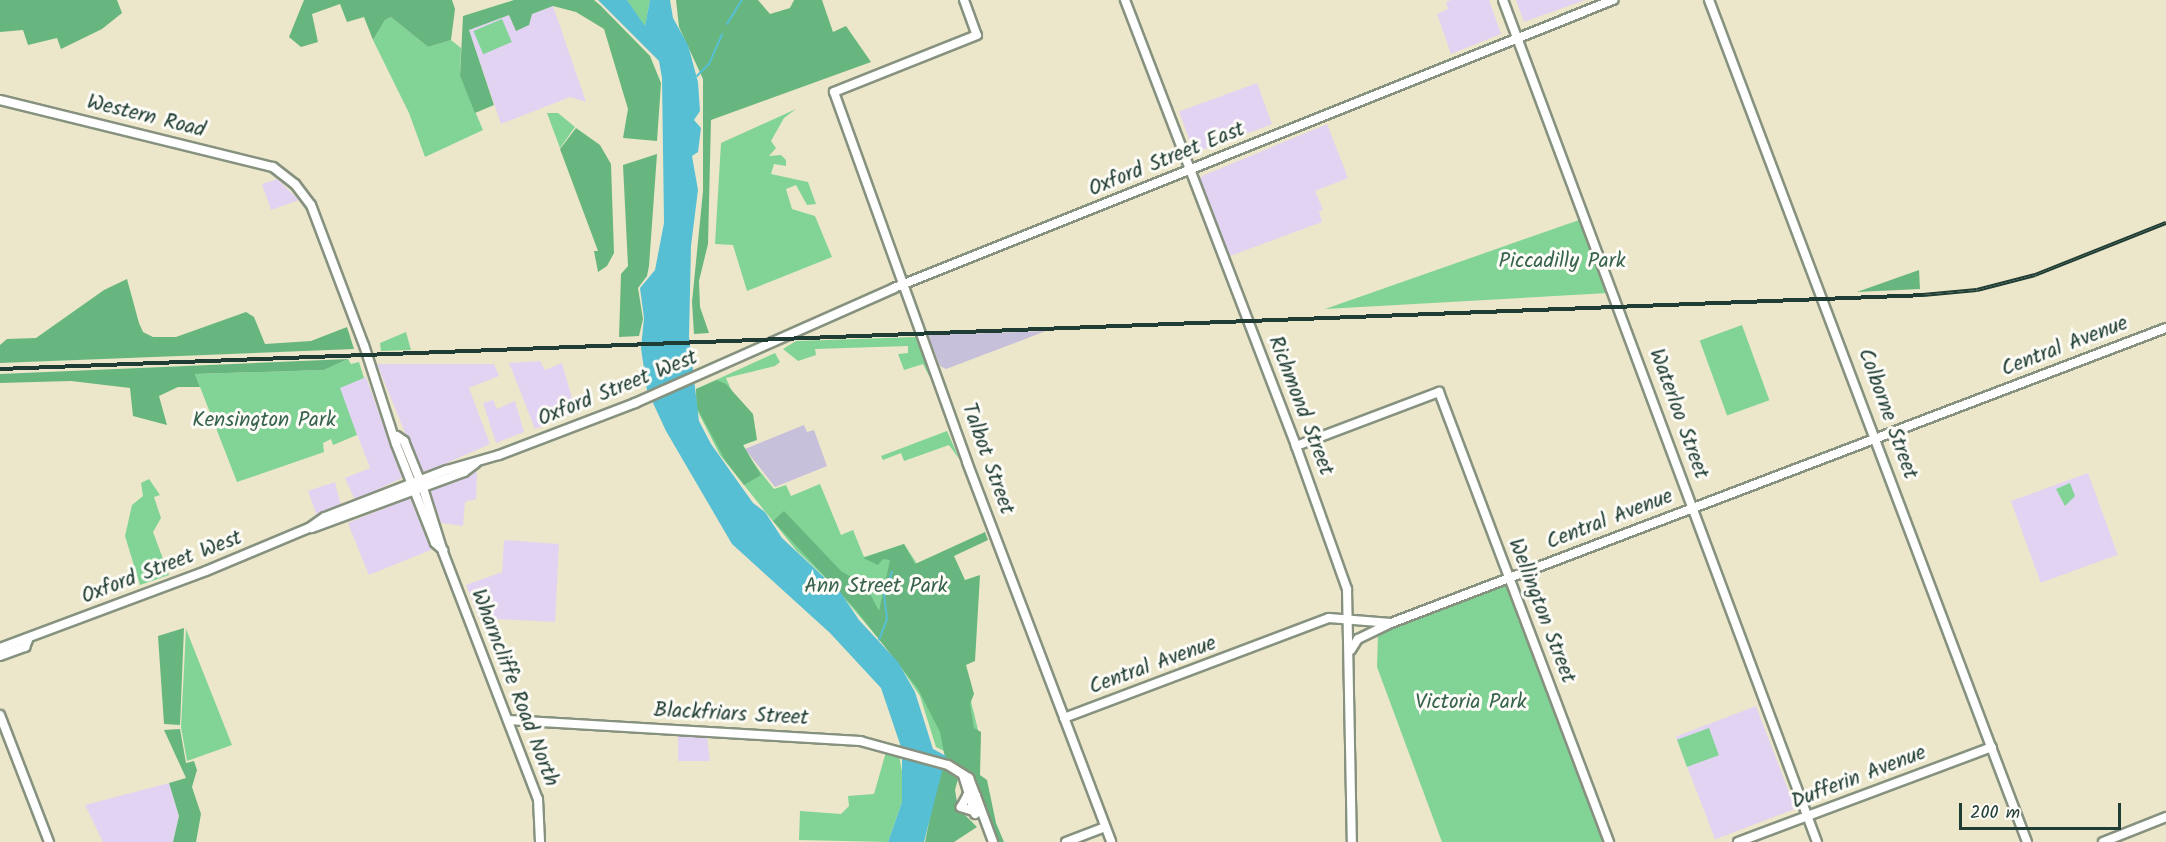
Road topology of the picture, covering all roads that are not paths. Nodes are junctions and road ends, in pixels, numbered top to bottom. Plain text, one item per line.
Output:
1 (964, 0) edge
2 (1125, 0) edge
3 (1503, 0) edge
4 (1613, 0) edge
5 (1709, 0) edge
6 (1517, 38) junction
7 (0, 100) edge
8 (282, 171) joint
9 (1190, 171) junction
10 (905, 284) junction
11 (2166, 328) edge
12 (738, 360) joint
13 (1877, 440) junction
14 (1296, 446) junction
15 (417, 486) junction
16 (1693, 507) junction
17 (1509, 579) junction
18 (1349, 619) junction
19 (1391, 623) junction
20 (28, 640) junction
21 (0, 648) edge
22 (1350, 652) junction
23 (0, 656) edge
24 (0, 715) edge
25 (1064, 718) junction
26 (508, 720) junction
27 (1992, 747) junction
28 (960, 771) junction
29 (967, 796) junction
30 (976, 796) junction
31 (1807, 817) junction
32 (2166, 818) edge
33 (984, 823) junction
34 (1105, 827) junction
35 (49, 842) edge
36 (540, 842) edge
37 (993, 842) edge
38 (1066, 842) edge
39 (1111, 842) edge
40 (1352, 842) edge
41 (1609, 842) edge
42 (1738, 842) edge
43 (1817, 842) edge
44 (2027, 842) edge
45 (2103, 842) edge

1 - 10 street, Talbot Street
2 - 9 street, Richmond Street
3 - 6 street, Waterloo Street
4 - 6 street, Oxford Street East
5 - 13 street, Colborne Street
6 - 9 street, Oxford Street East
6 - 16 street, Waterloo Street
7 - 8 street, Western Road
8 - 15 street, Wharncliffe Road North
9 - 10 street, Oxford Street East
9 - 14 street, Richmond Street
10 - 12 street, Oxford Street East
10 - 25 street, Talbot Street
11 - 13 street, Central Avenue
12 - 15 street, Oxford Street West
13 - 16 street, Central Avenue
13 - 27 street, Colborne Street
14 - 17 street, Wellington Street
14 - 18 street, Richmond Street
15 - 20 street, Oxford Street West
15 - 26 street, Wharncliffe Road North
16 - 17 street, Central Avenue
16 - 31 street, Waterloo Street
17 - 19 street, Central Avenue
17 - 41 street, Wellington Street
18 - 19 street, Central Avenue
18 - 22 street, Richmond Street
18 - 25 street, Central Avenue
19 - 22 street
20 - 21 street, Oxford Street West
20 - 23 street, Oxford Street West
22 - 40 street, Richmond Street
24 - 35 street
25 - 34 street, Talbot Street
26 - 28 street, Blackfriars Street
26 - 36 street, Wharncliffe Road North
27 - 31 street, Dufferin Avenue
27 - 44 street, Colborne Street
28 - 29 street
28 - 30 street
29 - 30 street
29 - 33 street
30 - 33 street
31 - 42 street, Dufferin Avenue
31 - 43 street, Waterloo Street
32 - 45 street
33 - 37 street
34 - 38 street
34 - 39 street, Talbot Street

